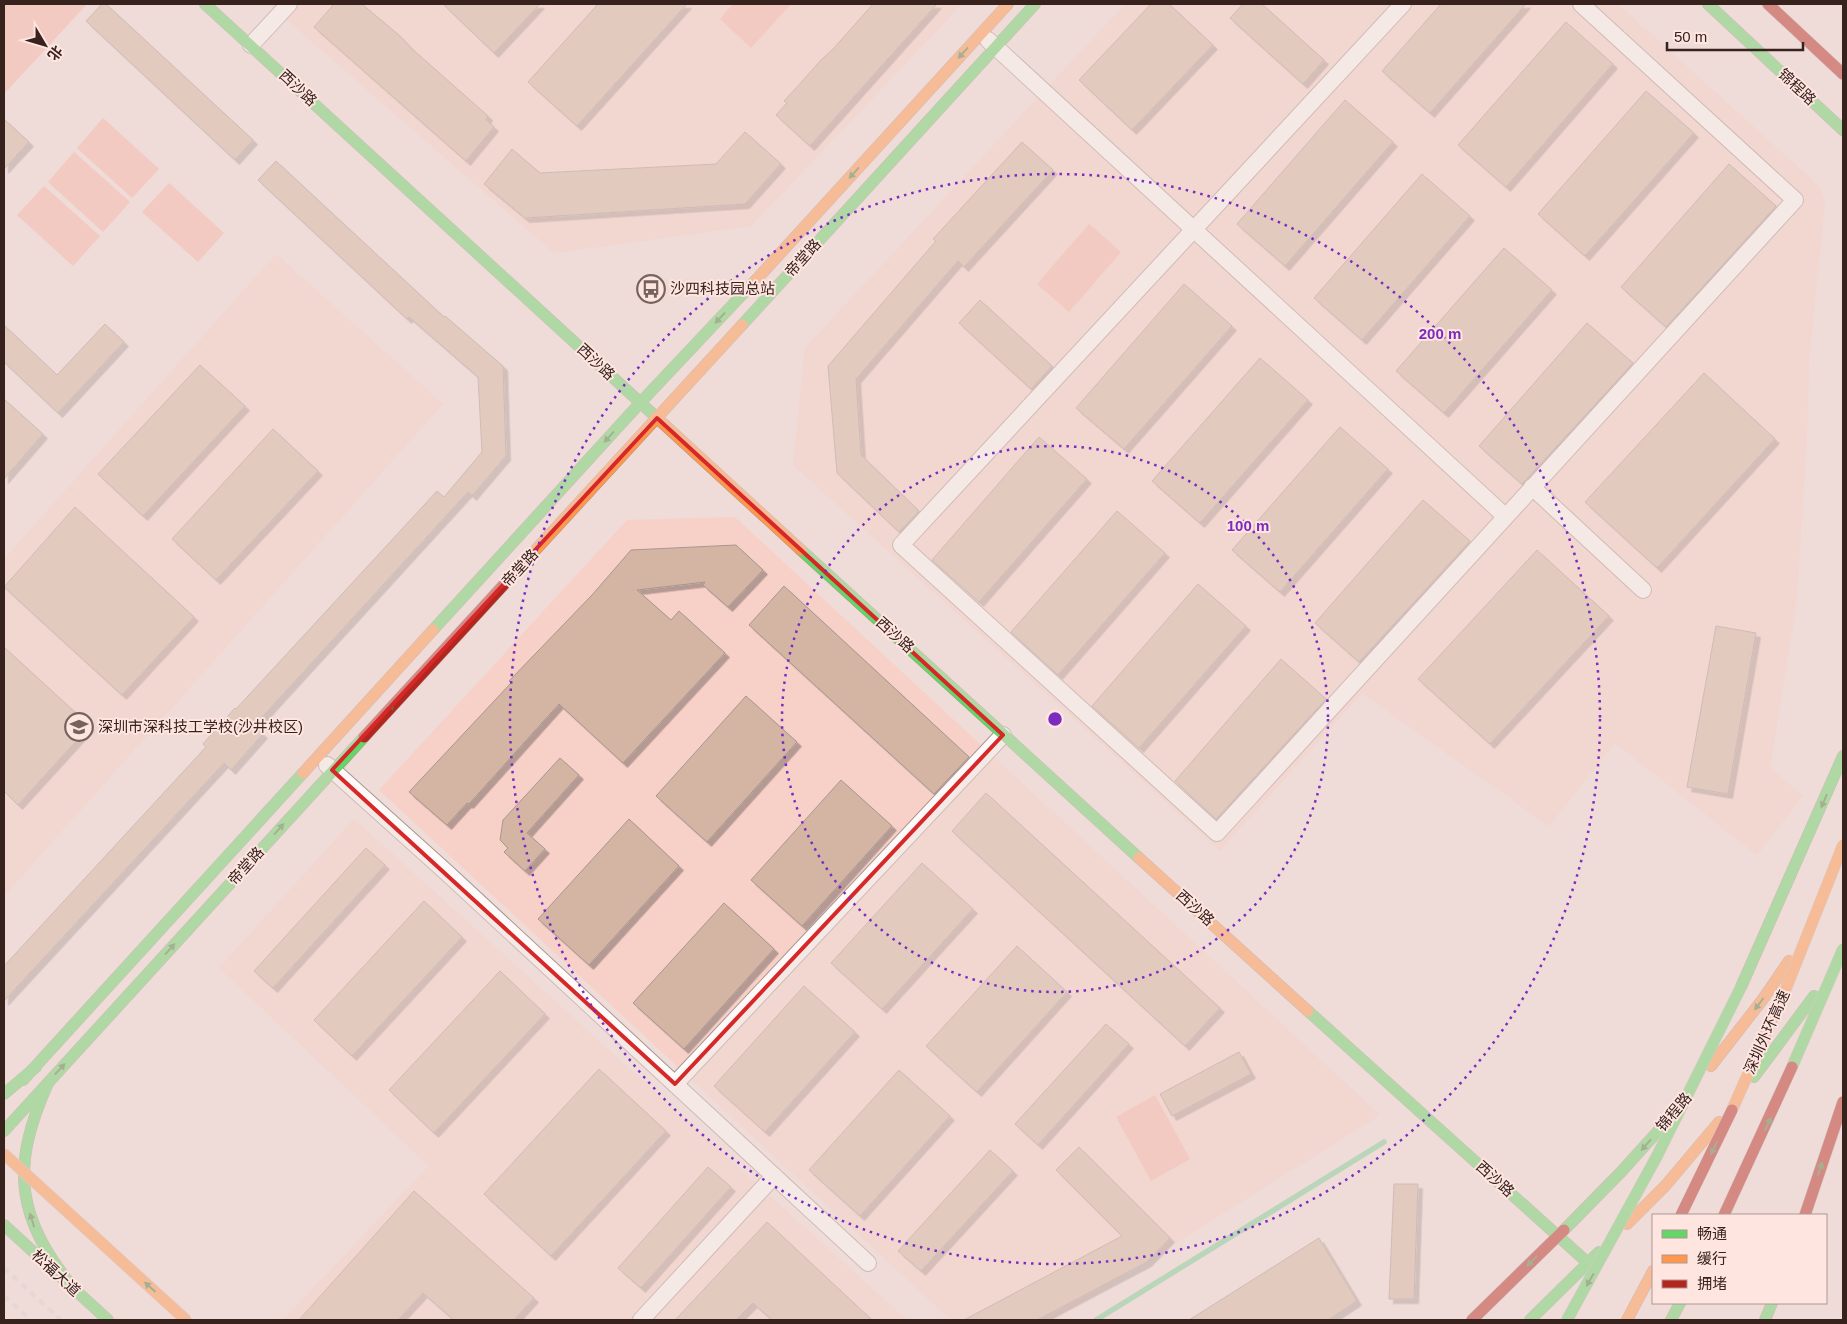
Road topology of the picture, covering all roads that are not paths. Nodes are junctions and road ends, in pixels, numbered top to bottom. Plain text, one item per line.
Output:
1 (205, 4) edge
2 (289, 4) edge
3 (1008, 4) edge
4 (1035, 4) edge
5 (1403, 4) edge
6 (1580, 4) edge
7 (1708, 4) edge
8 (1768, 4) edge
9 (981, 33) junction
10 (251, 45) junction
11 (996, 47) junction
12 (1843, 74) edge
13 (1843, 130) edge
14 (1194, 230) junction
15 (640, 403) junction
16 (657, 418) junction
17 (1532, 487) junction
18 (1505, 516) junction
19 (1644, 590) dead end
20 (1003, 735) junction
21 (318, 756) junction
22 (1843, 756) edge
23 (332, 770) junction
24 (1843, 845) edge
25 (1843, 876) edge
26 (1843, 949) edge
27 (1843, 954) edge
28 (36, 1067) junction
29 (48, 1084) junction
30 (675, 1084) junction
31 (4, 1094) edge
32 (4, 1102) edge
33 (1843, 1102) edge
34 (4, 1131) edge
35 (4, 1154) edge
36 (774, 1176) junction
37 (1682, 1214) edge
38 (1724, 1214) edge
39 (1805, 1214) edge
40 (4, 1225) edge
41 (1558, 1236) junction
42 (868, 1263) dead end
43 (1588, 1263) junction
44 (1652, 1273) edge
45 (75, 1290) junction
46 (1679, 1304) edge
47 (1772, 1304) edge
48 (108, 1320) edge
49 (186, 1320) edge
50 (641, 1320) edge
51 (1472, 1320) edge
52 (1530, 1320) edge
53 (1566, 1320) edge
54 (1627, 1320) edge
55 (1671, 1320) edge
56 (1765, 1320) edge

1 - 10 main road, 西沙路
2 - 10 street
3 - 9 main road, 帝堂路
4 - 11 main road, 帝堂路
5 - 14 street
6 - 17 street
7 - 13 main road, 锦程路
8 - 12 main road
9 - 11 street
9 -> 15 main road, 帝堂路
10 - 15 main road, 西沙路
11 - 14 street
11 - 16 main road, 帝堂路
14 - 18 street
14 - 18 street
15 - 16 main road, 西沙路
15 -> 21 main road, 帝堂路
16 - 20 main road, 西沙路
23 -> 16 main road, 帝堂路
17 - 18 street
17 - 19 street
20 - 30 street
20 - 41 main road, 西沙路
21 - 23 street
21 - 28 main road, 帝堂路
22 -> 53 main road, bridge
29 -> 23 main road, 帝堂路
23 - 30 street
24 -> 37 main road, 深圳外环高速, bridge
25 -> 41 main road, 锦程路
38 -> 26 main road, bridge
27 - 43 main road
28 - 31 main road
28 - 32 main road, 帝堂路
29 - 34 main road, 帝堂路
45 -> 29 main road
30 - 36 street
39 -> 33 main road
49 -> 35 main road, bridge
36 - 42 street
36 - 50 street
40 - 45 main road, 松福大道
41 - 43 main road, 西沙路
41 -> 51 main road, 锦程路
43 - 52 main road
44 - 54 main road
45 - 48 main road, 松福大道
46 - 55 main road
47 - 56 main road

